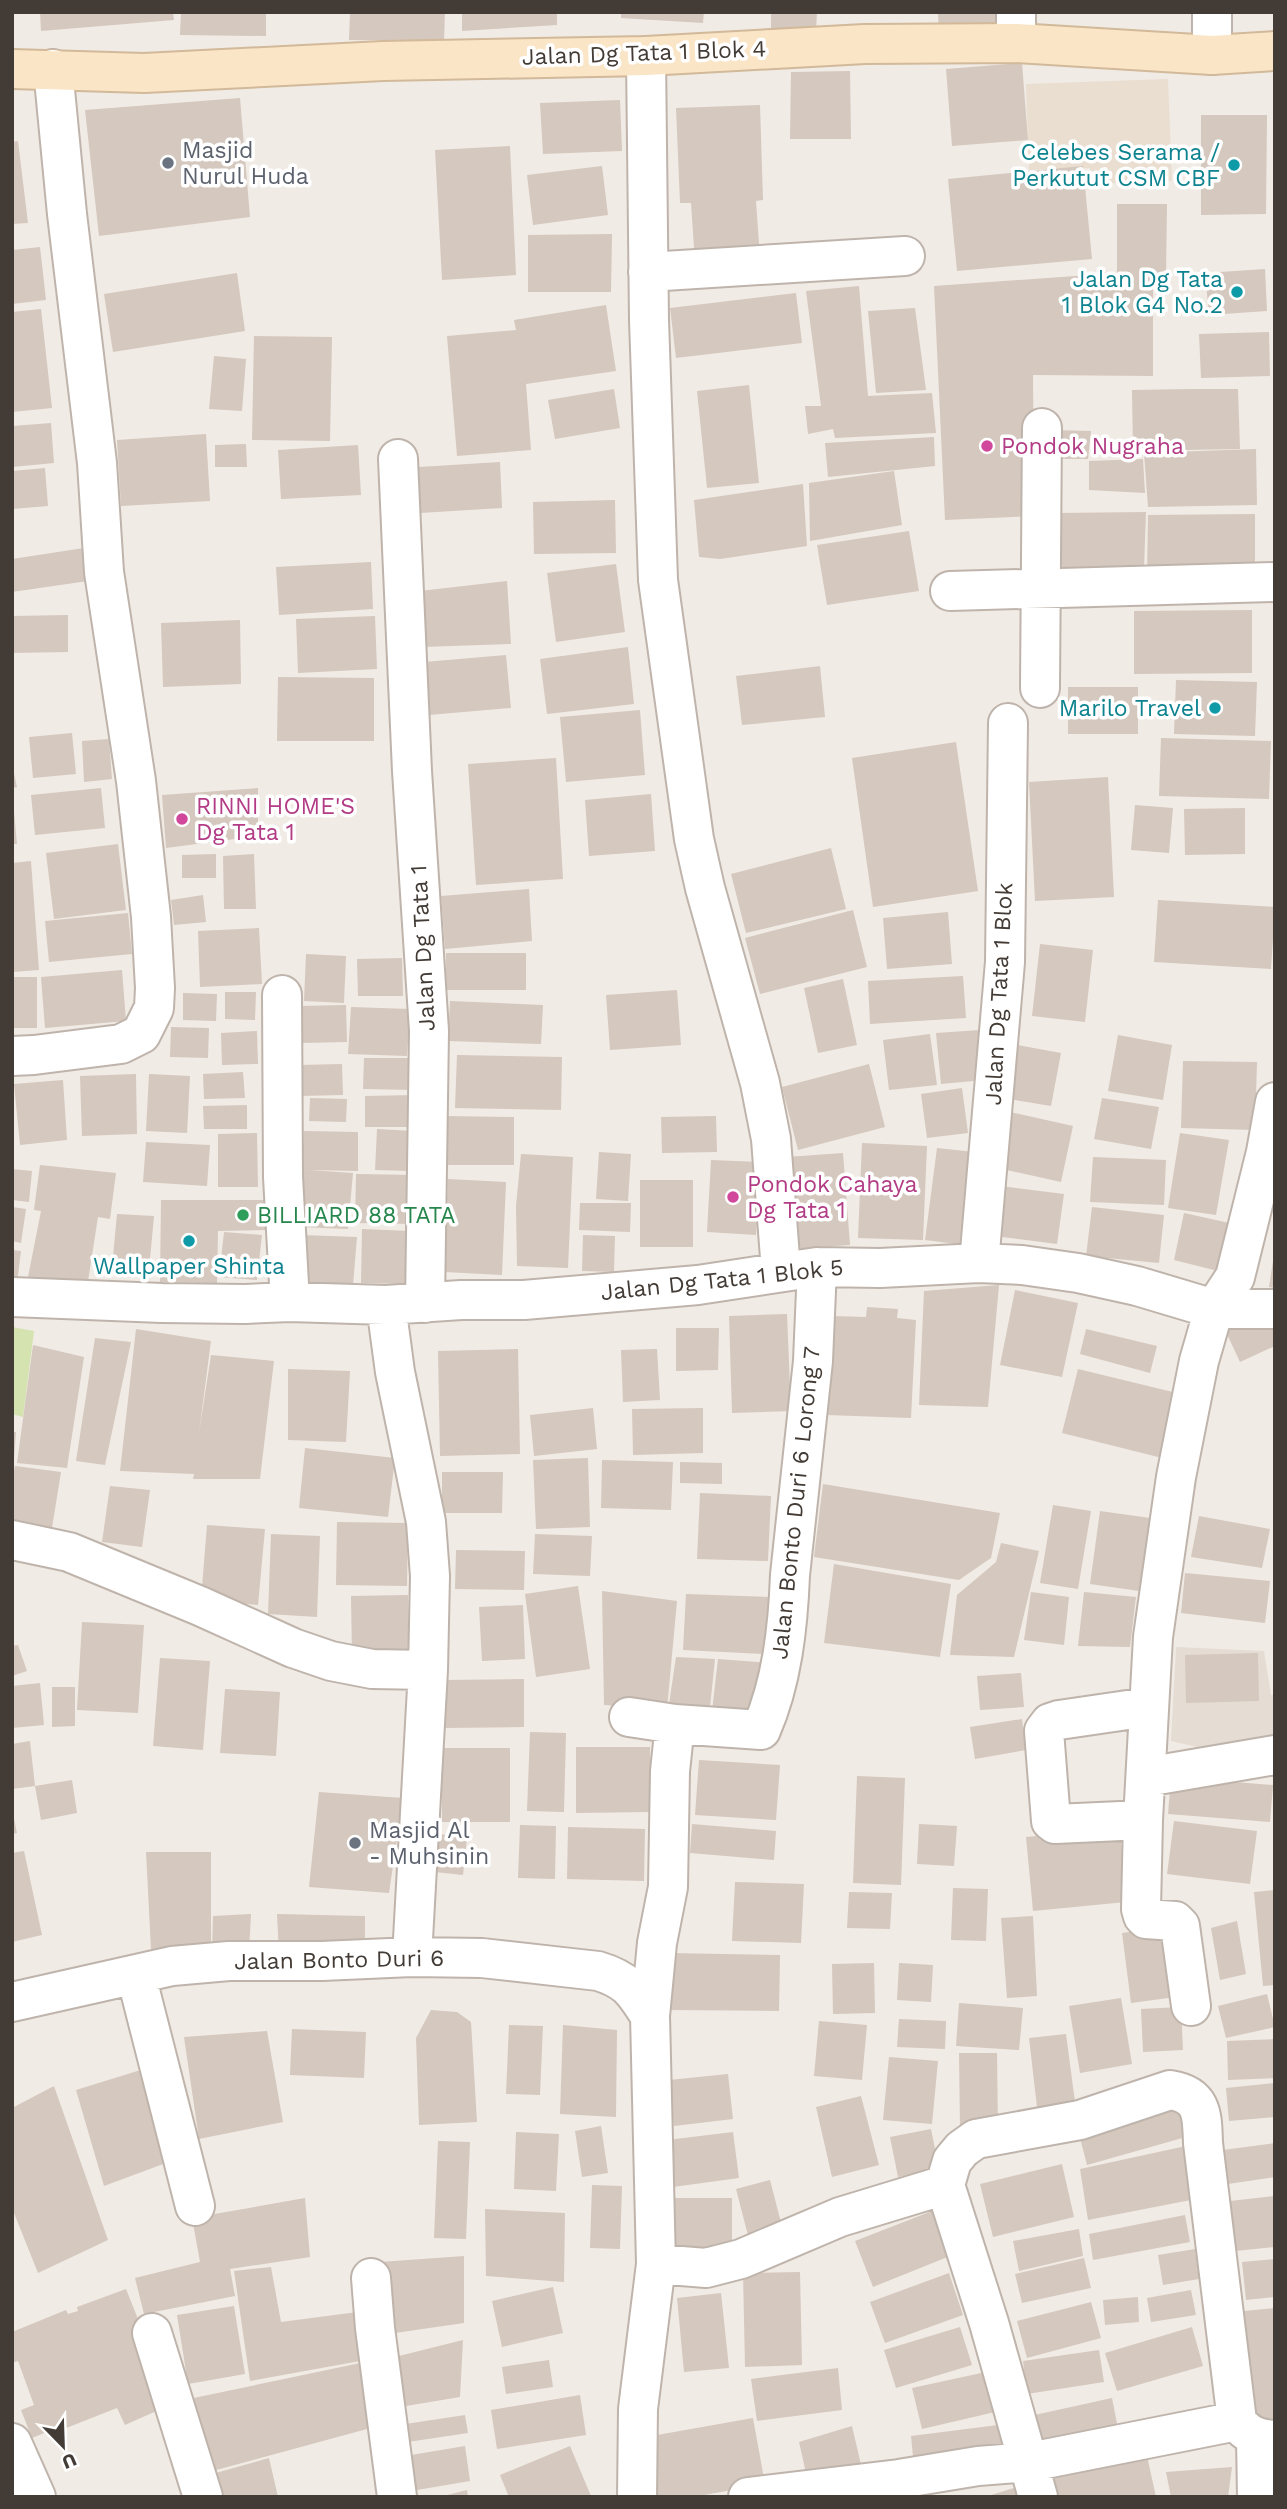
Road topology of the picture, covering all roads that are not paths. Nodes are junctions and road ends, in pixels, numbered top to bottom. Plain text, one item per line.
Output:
1 (1212, 12) edge
2 (1016, 28) edge
3 (1275, 51) edge
4 (646, 55) junction
5 (1212, 55) junction
6 (12, 69) edge
7 (53, 69) junction
8 (905, 256) dead end
9 (649, 272) junction
10 (1042, 428) dead end
11 (398, 459) dead end
12 (1275, 582) edge
13 (1039, 588) junction
14 (950, 591) dead end
15 (1040, 688) dead end
16 (1008, 723) dead end
17 (282, 995) dead end
18 (12, 1056) edge
19 (1275, 1102) edge
20 (979, 1263) junction
21 (799, 1269) junction
22 (12, 1297) edge
23 (290, 1301) junction
24 (425, 1303) junction
25 (386, 1305) junction
26 (1214, 1309) junction
27 (1275, 1309) edge
28 (12, 1540) edge
29 (428, 1670) junction
30 (1148, 1707) junction
31 (629, 1717) dead end
32 (675, 1724) junction
33 (1275, 1755) edge
34 (1146, 1777) junction
35 (1143, 1820) junction
36 (412, 1957) junction
37 (136, 1975) junction
38 (12, 2002) edge
39 (1191, 2006) dead end
40 (650, 2017) junction
41 (946, 2185) junction
42 (195, 2206) dead end
43 (656, 2264) junction
44 (371, 2278) dead end
45 (152, 2333) dead end
46 (1256, 2433) edge
47 (12, 2443) edge
48 (1034, 2480) edge
49 (36, 2497) edge
50 (203, 2497) edge
51 (397, 2497) edge
52 (637, 2497) edge
53 (748, 2497) edge
54 (1256, 2497) edge

1 - 5 street
2 - 4 street, Jalan Dg Tata 1 Blok 4
2 - 5 street, Jalan Dg Tata 1 Blok 4
3 - 5 street, Jalan Dg Tata 1 Blok 4
4 - 7 street, Jalan Dg Tata 1 Blok 4
4 - 9 street
6 - 7 street, Jalan Dg Tata 1 Blok 4
7 - 18 street
8 - 9 street
9 - 21 street
10 - 13 street
11 - 24 street, Jalan Dg Tata 1
12 - 13 street
13 - 14 street
13 - 15 street
16 - 20 street, Jalan Dg Tata 1 Blok
17 - 23 street
19 - 26 street
20 - 21 street, Jalan Dg Tata 1 Blok 5
20 - 26 street, Jalan Dg Tata 1 Blok 5
21 - 24 street, Jalan Dg Tata 1 Blok 5
21 - 32 street, Jalan Bonto Duri 6 Lorong 7
22 - 23 street, Jalan Dg Tata 1 Blok 5
23 - 25 street, Jalan Dg Tata 1 Blok 5
24 - 25 street, Jalan Dg Tata 1 Blok 5
25 - 29 street
26 - 27 street, Jalan Dg Tata 1 Blok 5
26 - 30 street
28 - 29 street
29 - 36 street
30 - 34 street
30 - 35 street
31 - 32 street
32 - 40 street
33 - 34 street
34 - 35 street
35 - 39 street
36 - 37 street, Jalan Bonto Duri 6
36 - 40 street, Jalan Bonto Duri 6
37 - 38 street, Jalan Bonto Duri 6
37 - 42 street
40 - 43 street
41 - 43 street
41 - 46 street
41 - 48 street
43 - 52 street
44 - 51 street
45 - 50 street
46 - 48 street
46 - 54 street
47 - 49 street
48 - 53 street

